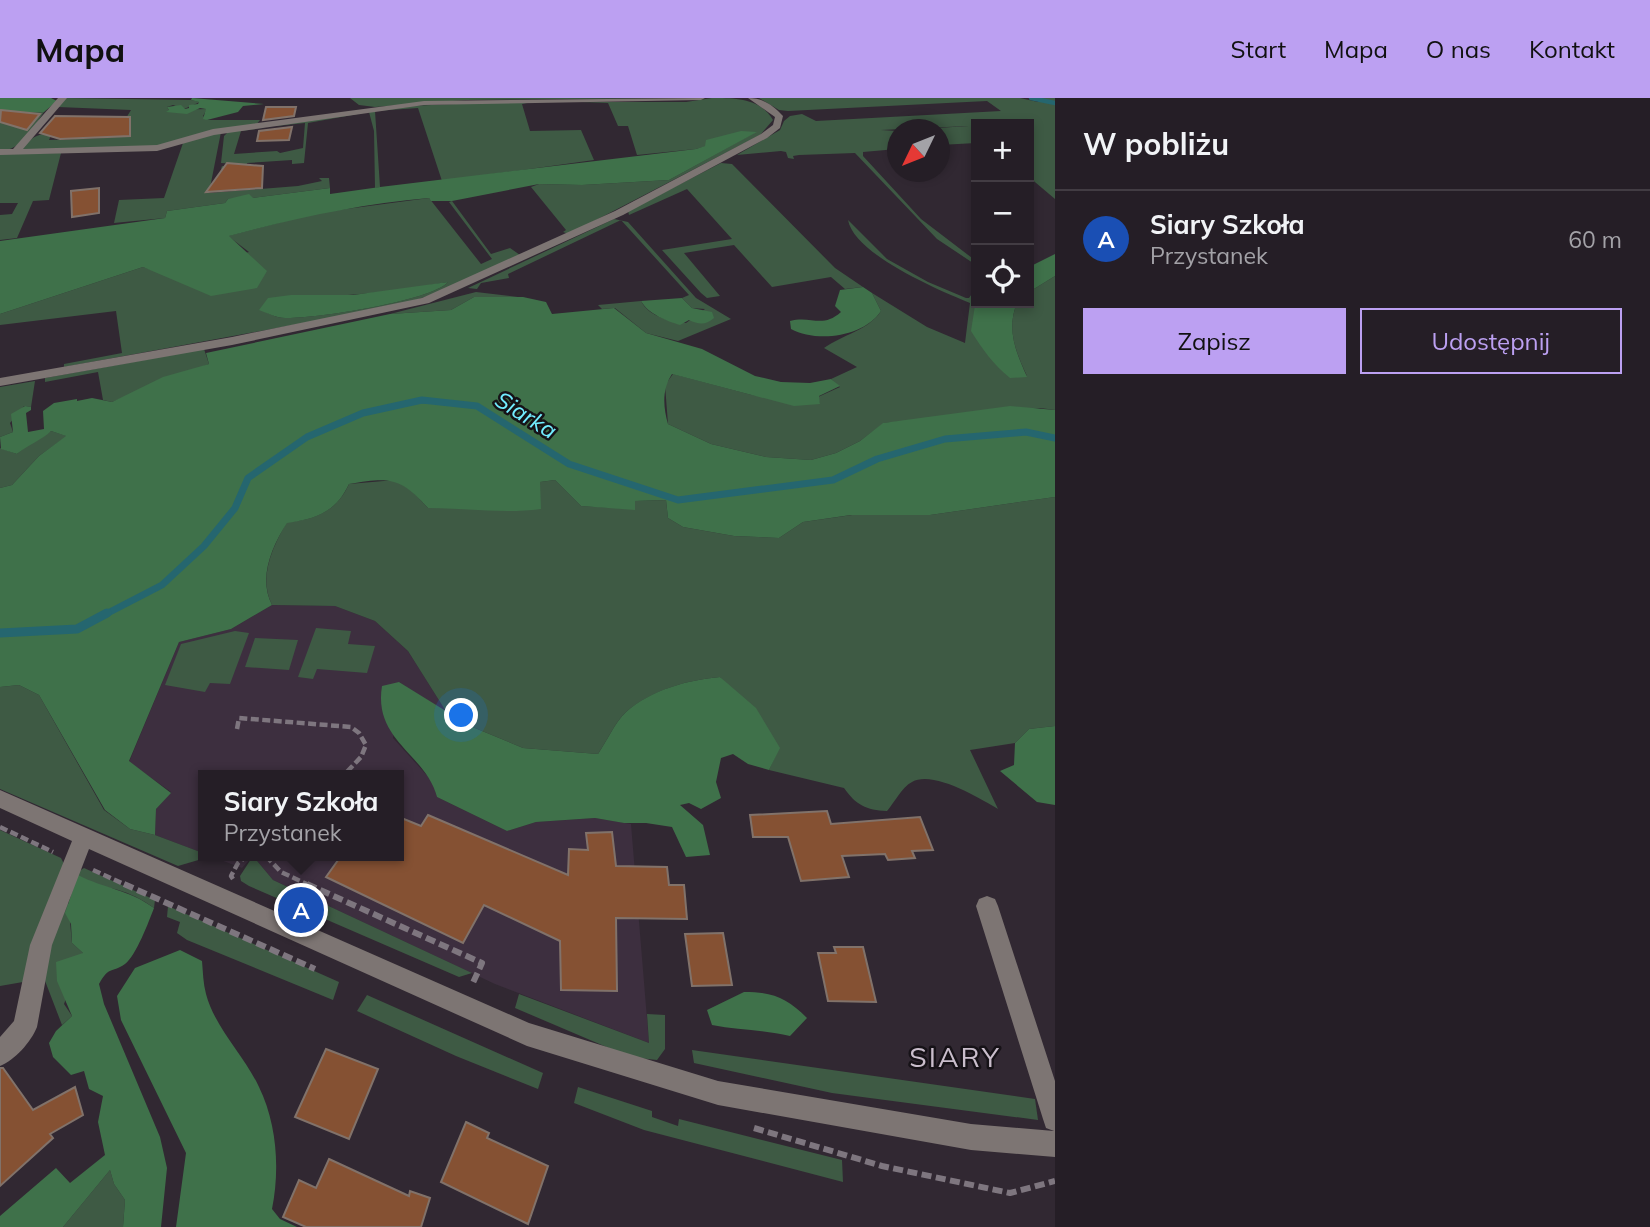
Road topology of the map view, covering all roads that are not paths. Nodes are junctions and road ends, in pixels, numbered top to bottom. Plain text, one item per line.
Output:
1 (63, 98) edge
2 (701, 98) edge
3 (752, 98) edge
4 (16, 151) junction
5 (0, 152) edge
6 (0, 382) edge
7 (0, 800) edge
8 (85, 836) junction
9 (986, 906) dead end
10 (0, 1054) edge
11 (1055, 1140) edge

1 - 4 street
2 - 4 street
3 - 6 street
4 - 5 street
7 - 8 street
8 - 10 street
8 - 11 street
9 - 11 street

